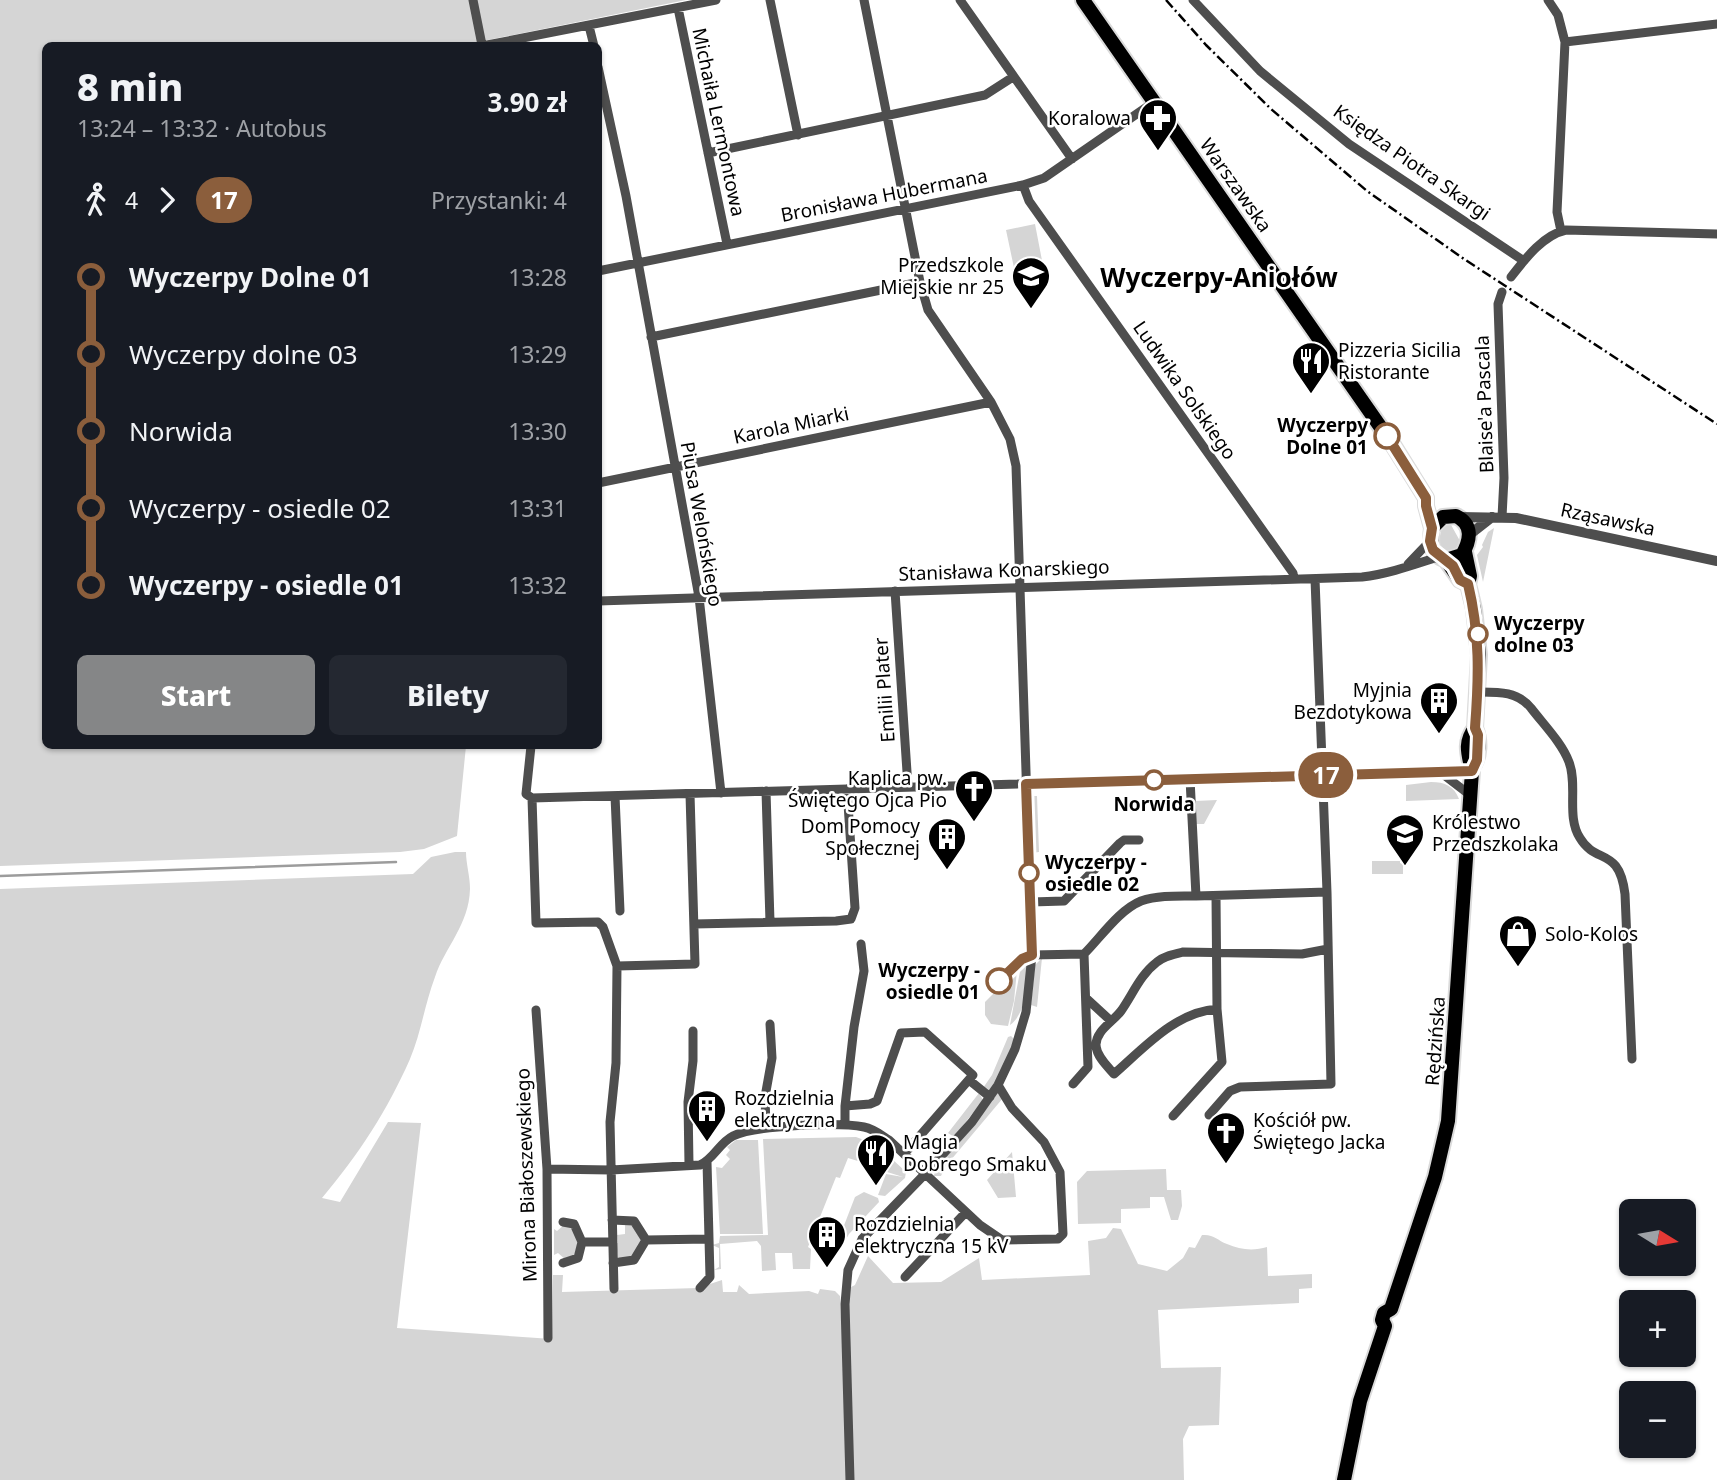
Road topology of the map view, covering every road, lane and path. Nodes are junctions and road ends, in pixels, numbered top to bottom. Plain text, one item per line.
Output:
1 (473, 0) edge
2 (716, 0) edge
3 (771, 0) edge
4 (864, 0) edge
5 (960, 0) edge
6 (1083, 0) edge
7 (1193, 0) edge
8 (1549, 0) edge
9 (678, 8) junction
10 (1717, 24) edge
11 (589, 26) junction
12 (481, 42) edge
13 (499, 42) edge
14 (593, 42) edge
15 (1564, 42) junction
16 (1013, 77) junction
17 (602, 87) edge
18 (1154, 102) junction
19 (887, 117) junction
20 (797, 135) junction
21 (708, 153) junction
22 (1072, 159) junction
23 (1023, 186) junction
24 (906, 210) junction
25 (1561, 231) junction
26 (1717, 234) edge
27 (727, 244) junction
28 (1524, 261) junction
29 (638, 263) junction
30 (602, 270) edge
31 (1511, 277) dead end
32 (920, 282) junction
33 (1502, 292) dead end
34 (651, 337) junction
35 (991, 402) junction
36 (674, 468) junction
37 (602, 482) edge
38 (1426, 498) junction
39 (1456, 516) junction
40 (1497, 517) junction
41 (1431, 535) junction
42 (1469, 535) junction
43 (1465, 552) junction
44 (1442, 558) junction
45 (1717, 561) edge
46 (1408, 564) junction
47 (1294, 579) junction
48 (1315, 579) junction
49 (1468, 584) junction
50 (1021, 587) junction
51 (895, 591) junction
52 (699, 597) junction
53 (602, 601) edge
54 (1477, 692) junction
55 (531, 749) edge
56 (1472, 769) junction
57 (1440, 772) junction
58 (1322, 775) junction
59 (1190, 779) junction
60 (1026, 784) junction
61 (908, 787) junction
62 (848, 789) junction
63 (766, 791) junction
64 (721, 793) junction
65 (690, 794) junction
66 (1470, 795) junction
67 (615, 796) junction
68 (530, 797) junction
69 (1139, 839) dead end
70 (1326, 892) junction
71 (1196, 896) junction
72 (1216, 896) junction
73 (1031, 902) junction
74 (620, 911) dead end
75 (770, 922) junction
76 (694, 924) junction
77 (861, 944) dead end
78 (1328, 949) junction
79 (1216, 952) junction
80 (1084, 954) junction
81 (1032, 955) junction
82 (617, 966) junction
83 (1086, 998) junction
84 (1217, 1009) junction
85 (536, 1010) dead end
86 (1111, 1021) junction
87 (770, 1024) dead end
88 (693, 1031) dead end
89 (1632, 1059) dead end
90 (969, 1080) junction
91 (1073, 1084) dead end
92 (998, 1085) junction
93 (990, 1097) junction
94 (845, 1106) junction
95 (1209, 1115) dead end
96 (1173, 1116) dead end
97 (845, 1125) junction
98 (765, 1127) junction
99 (904, 1154) junction
100 (707, 1162) junction
101 (689, 1165) junction
102 (547, 1169) junction
103 (611, 1170) junction
104 (925, 1174) junction
105 (966, 1212) junction
106 (612, 1220) junction
107 (563, 1222) dead end
108 (709, 1239) junction
109 (646, 1240) junction
110 (582, 1242) junction
111 (613, 1242) junction
112 (563, 1263) dead end
113 (613, 1263) junction
114 (905, 1278) dead end
115 (700, 1288) dead end
116 (614, 1289) dead end
117 (548, 1338) dead end
118 (850, 1480) edge
119 (1344, 1480) edge

1 - 12 street
2 - 9 street
3 - 20 street
4 - 19 street
5 - 16 street
6 - 18 main road, Warszawska
7 - 28 street, Księdza Piotra Skargi
8 - 15 street
9 - 11 street
9 - 21 street, Michaiła Lermontowa
10 - 15 street
11 - 13 street
11 - 14 street
15 - 25 street
16 - 19 street
16 - 22 street
17 - 29 street, Piusa Welońskiego
18 - 22 street, Bronisława Hubermana
18 - 38 main road, Warszawska
19 - 20 street
19 - 24 street
20 - 21 street
21 - 27 street, Michaiła Lermontowa
22 - 23 street, Bronisława Hubermana
23 - 24 street, Bronisława Hubermana
23 - 47 street, Ludwika Solskiego
24 - 27 street, Bronisława Hubermana
24 - 32 street
25 - 26 street
25 - 28 street
27 - 29 street, Bronisława Hubermana
28 - 31 street
29 - 30 street, Bronisława Hubermana
29 - 34 street, Piusa Welońskiego
32 - 34 street
32 - 35 street
33 - 40 street, Blaise'a Pascala
34 - 36 street, Piusa Welońskiego
35 - 36 street, Karola Miarki
35 - 50 street
36 - 37 street, Karola Miarki
36 - 52 street, Piusa Welońskiego
38 - 39 main road, Warszawska
38 - 41 main road, Warszawska
39 - 40 street, Rząsawska
39 - 41 main road
39 - 42 main road
40 - 42 street
40 - 45 street, Rząsawska
41 - 44 main road
41 - 46 street, Stanisława Konarskiego
42 - 43 main road
43 - 44 main road
43 - 49 main road
44 - 46 street, Stanisława Konarskiego
44 - 49 main road
46 - 48 street, Stanisława Konarskiego
47 - 48 street, Stanisława Konarskiego
47 - 50 street, Stanisława Konarskiego
48 - 58 street
49 - 54 main road
50 - 51 street, Stanisława Konarskiego
50 - 60 street
51 - 52 street, Stanisława Konarskiego
51 - 61 street, Emilii Plater
52 - 53 street, Stanisława Konarskiego
52 - 64 street, Piusa Welońskiego
54 - 56 main road
54 - 89 street
55 - 68 street
56 - 57 street
56 - 66 main road, Rędzińska
57 - 58 street
57 - 66 street
58 - 59 street
58 - 70 street
59 - 60 street
59 - 71 street
60 - 61 street
60 - 73 street
61 - 62 street
62 - 63 street
62 - 75 street
63 - 64 street
63 - 75 street
64 - 65 street
65 - 67 street
65 - 76 street
66 - 119 main road, Rędzińska
67 - 68 street
67 - 74 street
68 - 82 street
69 - 73 street
70 - 72 street
70 - 78 street
71 - 72 street
71 - 80 street
72 - 79 street
73 - 81 street
75 - 76 street
76 - 82 street
77 - 94 street
78 - 79 street
78 - 95 street
79 - 84 street
79 - 86 street
80 - 81 street
80 - 83 street
81 - 92 street
82 - 103 street
83 - 86 street
83 - 91 street
84 - 86 street
84 - 96 street
85 - 102 street, Mirona Białoszewskiego
87 - 98 street
88 - 101 street
90 - 93 street
90 - 94 street
90 - 99 street
92 - 93 street
92 - 105 street
93 - 104 street
94 - 97 street
97 - 98 street
97 - 99 street
98 - 100 street
99 - 104 street
100 - 101 street
100 - 108 street
101 - 103 street
102 - 103 street
102 - 117 street, Mirona Białoszewskiego
103 - 106 street
104 - 105 street
104 - 118 street
105 - 114 street
106 - 109 street
106 - 111 street
107 - 110 street
108 - 109 street
108 - 115 street
109 - 113 street
110 - 111 street
110 - 112 street
111 - 113 street
113 - 116 street

